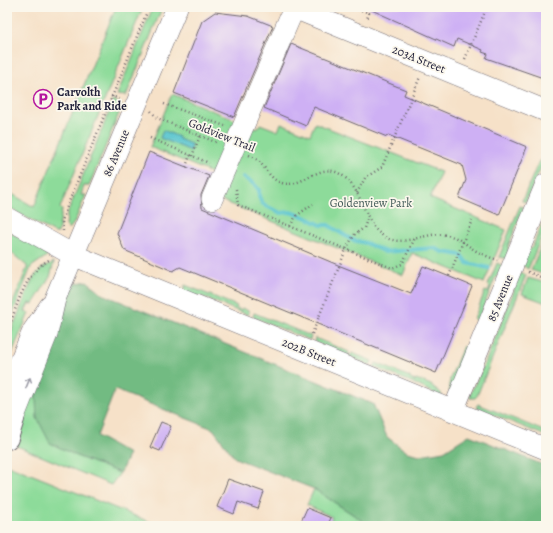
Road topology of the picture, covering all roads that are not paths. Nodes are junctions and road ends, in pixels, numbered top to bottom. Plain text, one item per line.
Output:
1 (177, 7) edge
2 (293, 8) edge
3 (546, 111) edge
4 (546, 184) edge
5 (212, 199) dead end
6 (7, 218) edge
7 (73, 254) junction
8 (55, 299) junction
9 (7, 392) edge
10 (453, 411) junction
11 (9, 425) edge
12 (546, 449) edge

1 - 7 street, 86 Avenue
2 - 3 street, 203A Street
2 - 5 street
4 - 10 street, 85 Avenue
6 - 7 street, 202B Street
7 - 8 street, 86 Avenue
7 - 10 street, 202B Street
8 - 9 street, 86 Avenue
11 -> 8 street, 86 Avenue
10 - 12 street, 202B Street

